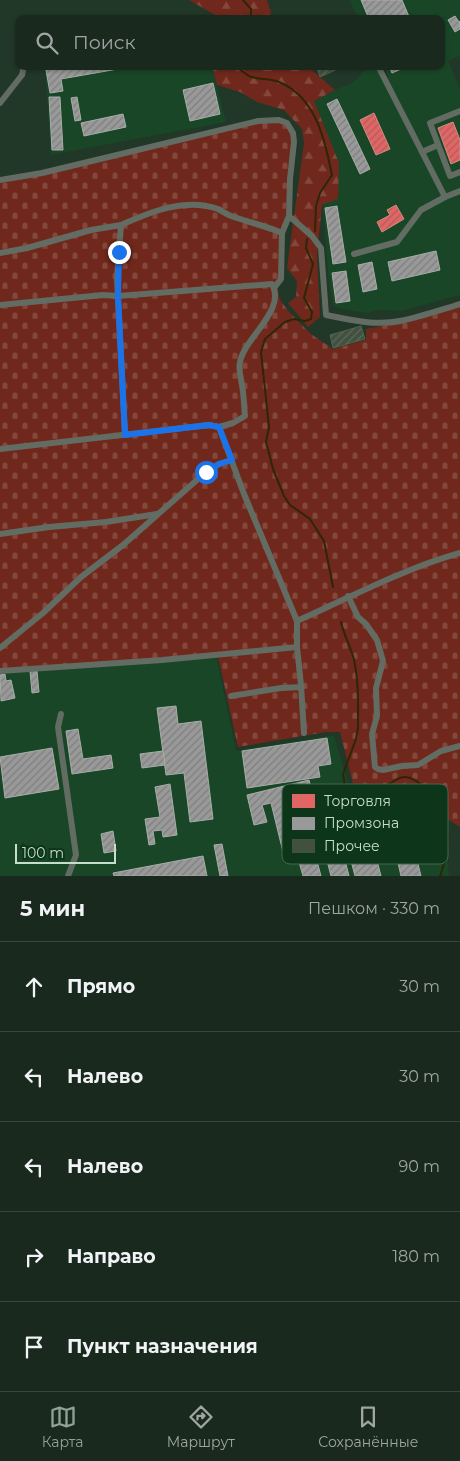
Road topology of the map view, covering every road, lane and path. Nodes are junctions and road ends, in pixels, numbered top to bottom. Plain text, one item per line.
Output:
1 (23, 70) edge
2 (380, 70) edge
3 (0, 103) edge
4 (460, 111) edge
5 (438, 145) junction
6 (422, 152) junction
7 (460, 172) edge
8 (0, 180) edge
9 (460, 191) edge
10 (445, 197) junction
11 (289, 216) junction
12 (121, 225) junction
13 (282, 233) junction
14 (0, 253) edge
15 (354, 254) dead end
16 (274, 288) junction
17 (118, 296) junction
18 (460, 304) edge
19 (0, 305) edge
20 (219, 427) junction
21 (125, 435) junction
22 (0, 449) edge
23 (232, 460) junction
24 (158, 514) junction
25 (0, 534) edge
26 (460, 553) edge
27 (348, 596) junction
28 (297, 621) junction
29 (296, 647) junction
30 (0, 648) edge
31 (0, 671) edge
32 (302, 687) junction
33 (231, 696) dead end
34 (61, 714) dead end
35 (304, 732) dead end
36 (460, 746) edge
37 (68, 876) edge

1 - 3 street
2 - 6 street
4 - 5 street
5 - 6 street
5 - 7 street
6 - 10 street
8 - 11 street
9 - 10 street
10 - 15 street
11 - 13 street
11 - 18 street
12 - 13 street
12 - 14 street
12 - 17 street
13 - 16 street
16 - 17 street
16 - 20 street
17 - 19 street
17 - 21 street
20 - 21 street
20 - 23 street
21 - 22 street
23 - 24 street
23 - 28 street
24 - 25 street
24 - 30 street
26 - 27 street
27 - 28 street
27 - 36 street
28 - 29 street
29 - 31 street
29 - 32 street
32 - 33 street
32 - 35 street
34 - 37 street

